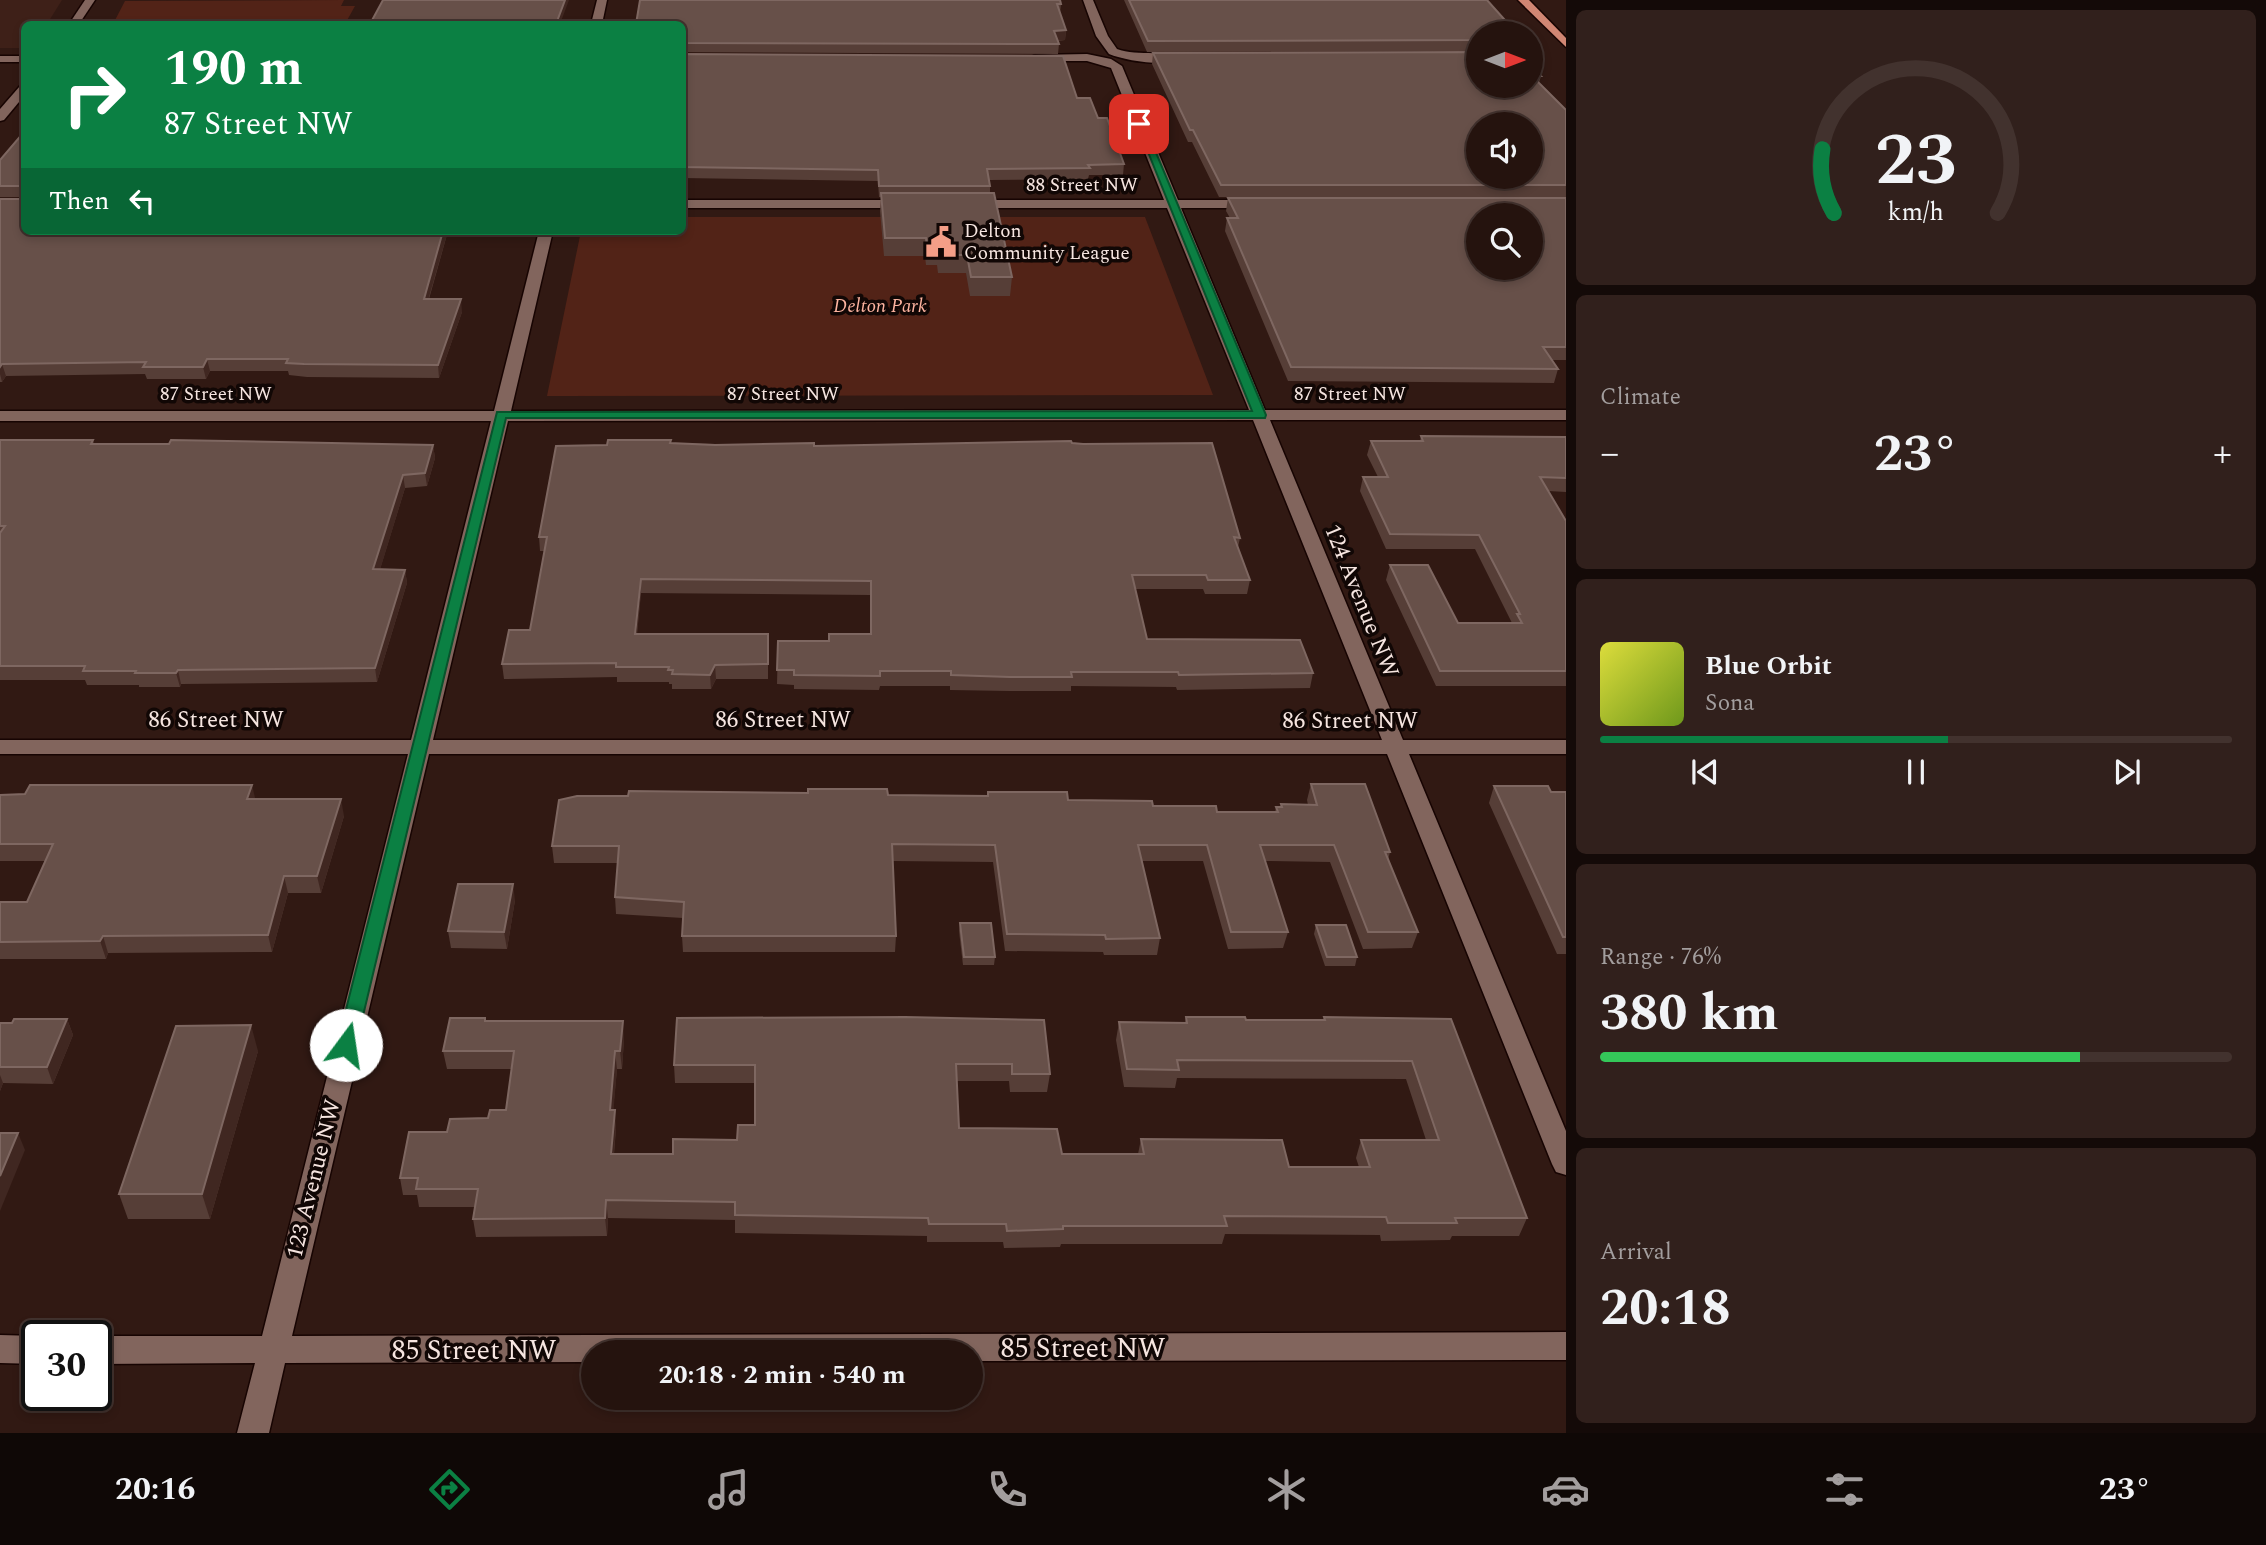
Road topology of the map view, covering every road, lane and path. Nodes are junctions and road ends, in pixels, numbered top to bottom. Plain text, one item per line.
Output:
1 (90, 0) edge
2 (602, 0) edge
3 (1088, 0) edge
4 (1522, 0) edge
5 (76, 21) edge
6 (597, 21) edge
7 (1566, 44) edge
8 (1026, 58) edge
9 (1112, 58) junction
10 (1191, 58) edge
11 (0, 60) edge
12 (21, 60) edge
13 (21, 92) edge
14 (0, 117) edge
15 (686, 204) edge
16 (921, 204) edge
17 (948, 204) edge
18 (1173, 204) junction
19 (1262, 204) edge
20 (545, 235) edge
21 (501, 414) junction
22 (0, 415) edge
23 (1260, 415) junction
24 (1566, 415) edge
25 (421, 746) junction
26 (0, 747) edge
27 (1394, 747) junction
28 (1566, 747) edge
29 (1566, 1164) edge
30 (1566, 1346) edge
31 (0, 1349) edge
32 (21, 1350) edge
33 (112, 1350) edge
34 (272, 1351) junction
35 (253, 1433) edge

1 - 5 street
2 - 6 street
3 - 9 street, 124 Avenue NW
4 - 7 highway
8 - 9 street
9 - 10 street
9 - 18 street, 124 Avenue NW
11 - 12 street
13 - 14 street
15 - 16 street
17 - 18 street, 88 Street NW
18 - 19 street, 88 Street NW
18 - 23 street, 124 Avenue NW
20 - 21 street, 123 Avenue NW
21 - 22 street, 87 Street NW
21 - 23 street, 87 Street NW
21 - 25 street, 123 Avenue NW
23 - 24 street, 87 Street NW
23 - 27 street, 124 Avenue NW
25 - 26 street, 86 Street NW
25 - 27 street, 86 Street NW
25 - 34 street, 123 Avenue NW
27 - 28 street, 86 Street NW
27 - 29 street, 124 Avenue NW
30 - 34 street, 85 Street NW
31 - 32 street
33 - 34 street, 85 Street NW
34 - 35 street, 123 Avenue NW

